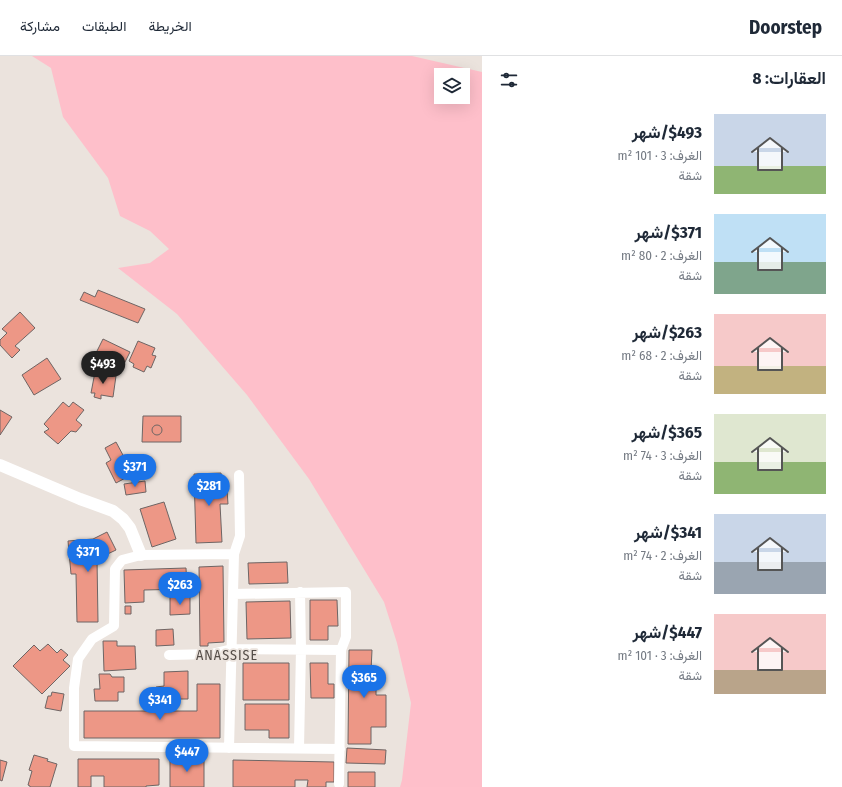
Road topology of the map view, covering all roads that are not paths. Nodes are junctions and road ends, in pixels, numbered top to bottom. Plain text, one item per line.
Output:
1 (0, 465) edge
2 (239, 474) dead end
3 (234, 554) junction
4 (140, 555) junction
5 (300, 592) junction
6 (233, 594) junction
7 (232, 649) junction
8 (301, 649) junction
9 (342, 650) junction
10 (169, 655) dead end
11 (229, 748) junction
12 (299, 748) junction
13 (340, 749) junction
14 (339, 784) dead end

1 - 4 street
2 - 3 street
3 - 4 street
3 - 6 street
4 - 11 street
5 - 6 street
5 - 8 street
5 - 9 street
6 - 7 street
7 - 8 street
7 - 10 street
7 - 11 street
8 - 9 street
8 - 12 street
9 - 13 street
11 - 12 street
12 - 13 street
13 - 14 street

